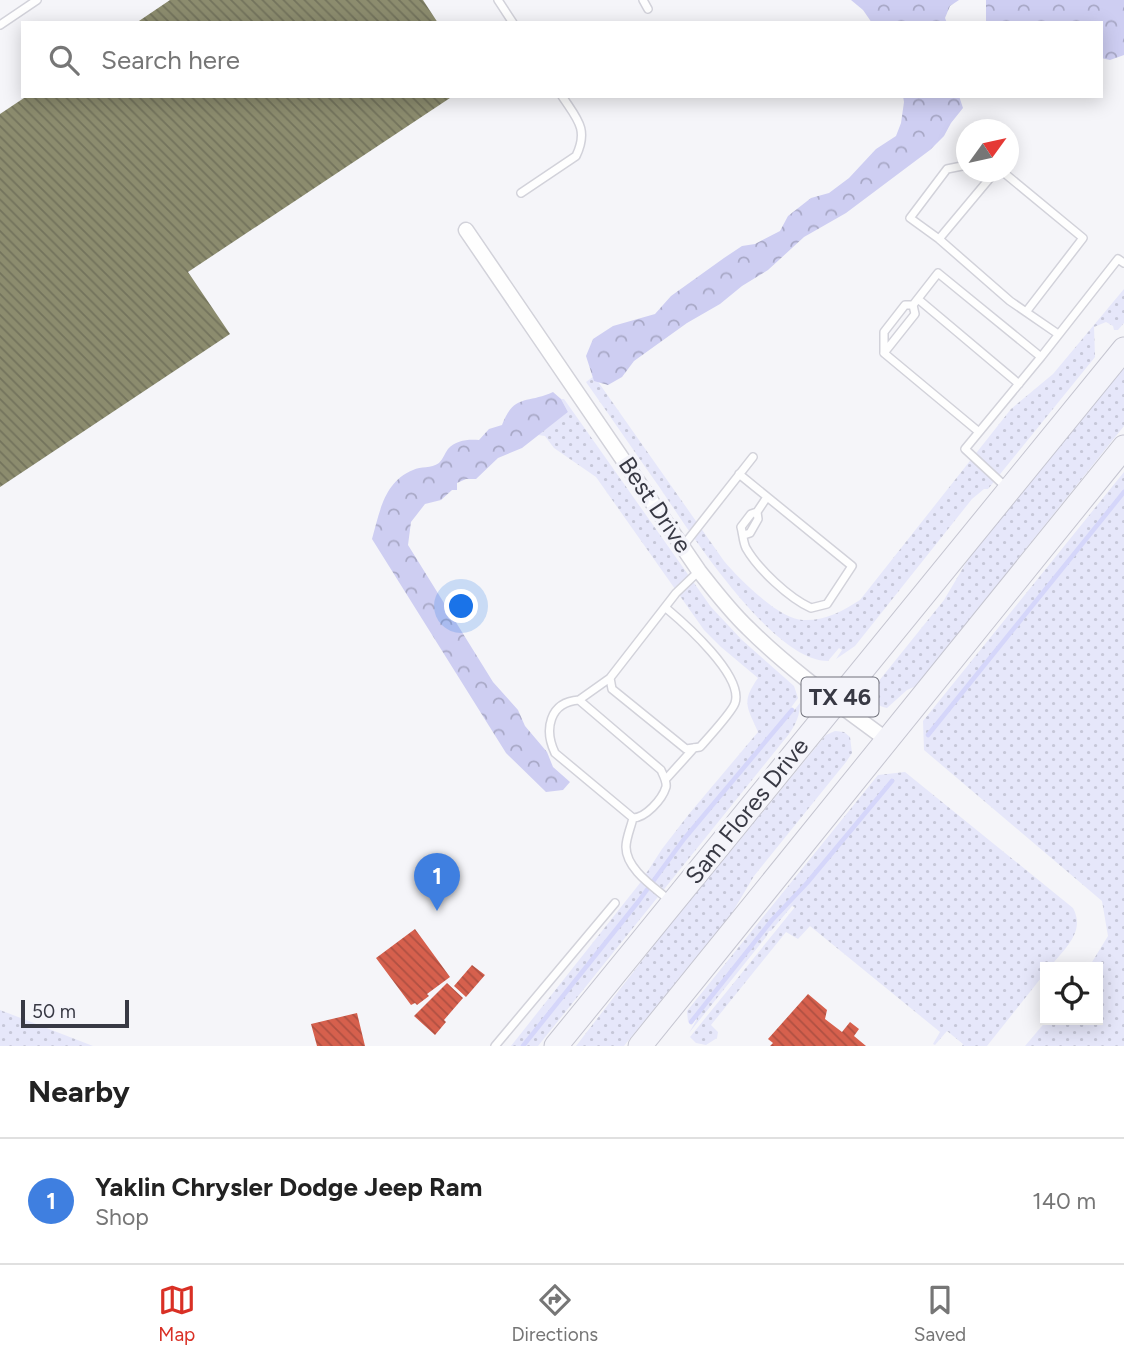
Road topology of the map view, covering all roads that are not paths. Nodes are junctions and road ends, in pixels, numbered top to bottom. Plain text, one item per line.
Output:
1 (37, 0) edge
2 (498, 0) edge
3 (643, 0) edge
4 (648, 9) dead end
5 (512, 21) edge
6 (0, 25) edge
7 (563, 98) edge
8 (956, 167) edge
9 (987, 182) edge
10 (1015, 182) edge
11 (521, 193) dead end
12 (466, 230) dead end
13 (939, 239) junction
14 (1124, 263) edge
15 (916, 302) junction
16 (1026, 312) junction
17 (1058, 334) junction
18 (1124, 349) edge
19 (884, 353) junction
20 (1041, 356) junction
21 (1018, 384) junction
22 (979, 432) junction
23 (1124, 447) edge
24 (752, 457) dead end
25 (739, 474) junction
26 (1008, 489) junction
27 (767, 497) junction
28 (683, 546) junction
29 (699, 571) junction
30 (666, 608) junction
31 (610, 678) junction
32 (579, 700) junction
33 (836, 702) junction
34 (887, 740) junction
35 (695, 747) junction
36 (666, 779) junction
37 (633, 818) junction
38 (672, 902) junction
39 (615, 903) dead end
40 (495, 1046) edge
41 (556, 1046) edge
42 (640, 1046) edge

1 - 6 lane
2 - 5 lane
3 - 4 lane
7 - 11 lane
8 - 13 lane
9 - 13 lane
10 - 16 lane
12 - 28 street, Best Drive
13 - 16 lane
14 - 17 lane
15 - 19 lane
15 - 19 lane
15 - 20 lane
15 - 21 lane
16 - 17 lane
17 - 20 lane
18 - 26 main road, Sam Flores Drive / TX 46
19 - 22 lane
20 - 21 lane
21 - 22 lane
22 - 26 lane
23 - 34 main road, TX 46
24 - 25 lane
25 - 27 lane
25 - 28 lane
26 - 33 main road, Sam Flores Drive / TX 46
27 - 27 lane
28 - 29 street, Best Drive
29 - 30 lane
29 - 33 street, Best Drive
30 - 31 lane
30 - 35 lane
31 - 32 lane
31 - 35 lane
32 - 36 lane
32 - 37 lane
33 - 34 street, Best Drive
33 - 38 main road, Sam Flores Drive / TX 46
34 - 42 main road, TX 46
35 - 36 lane
36 - 37 lane
37 - 38 lane
38 - 41 main road, Sam Flores Drive / TX 46
39 - 40 lane

